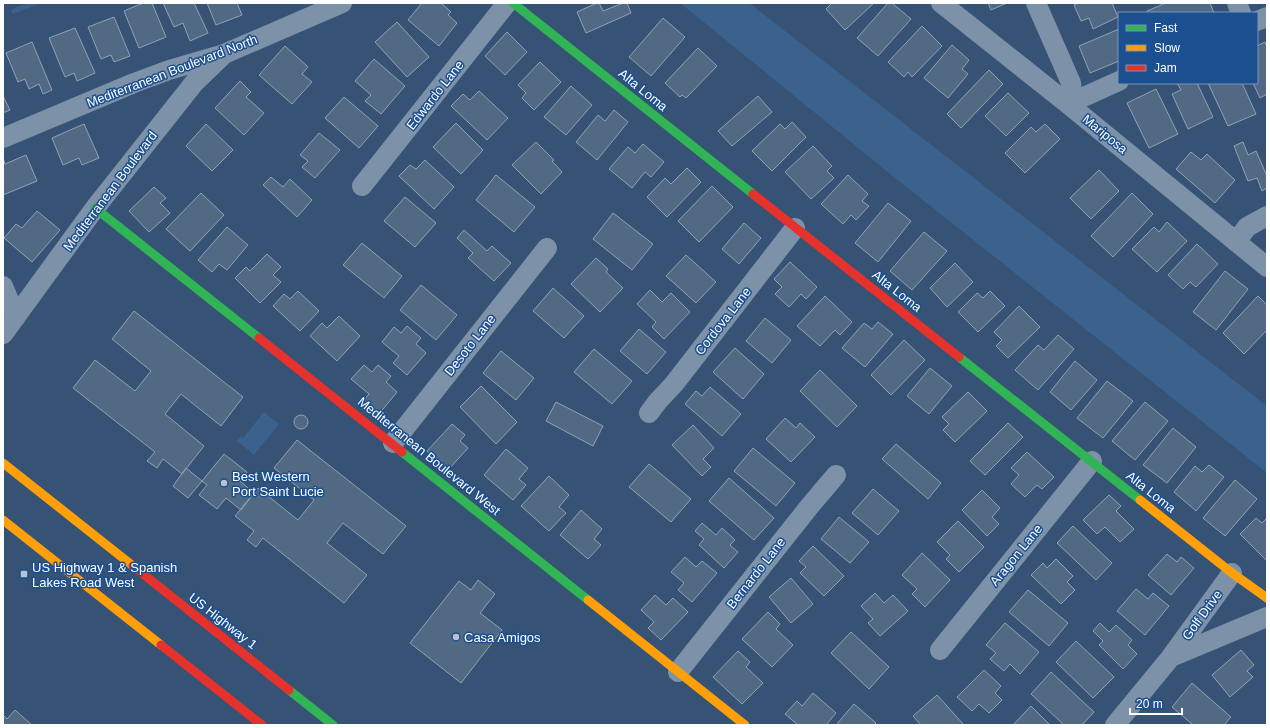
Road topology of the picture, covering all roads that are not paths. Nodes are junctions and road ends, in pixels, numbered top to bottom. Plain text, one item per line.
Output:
1 (342, 3) edge
2 (507, 3) edge
3 (513, 3) edge
4 (940, 3) edge
5 (1036, 3) edge
6 (224, 54) junction
7 (1118, 81) edge
8 (1068, 104) junction
9 (3, 138) edge
10 (362, 186) dead end
11 (95, 208) junction
12 (1267, 216) edge
13 (795, 228) junction
14 (1236, 242) junction
15 (547, 248) dead end
16 (1267, 267) edge
17 (3, 286) edge
18 (16, 317) junction
19 (3, 334) edge
20 (650, 413) dead end
21 (393, 443) junction
22 (1092, 461) junction
23 (3, 463) edge
24 (836, 475) dead end
25 (3, 520) edge
26 (1232, 573) junction
27 (1267, 598) edge
28 (1267, 617) edge
29 (940, 650) dead end
30 (1171, 657) junction
31 (678, 672) junction
32 (262, 725) edge
33 (333, 725) edge
34 (745, 725) edge
35 (1115, 725) edge

1 - 6 street, Mediterranean Boulevard North
2 - 10 street, Edwardo Lane
3 - 13 street, Alta Loma
4 - 8 street, Mariposa
5 - 8 street
6 - 9 street, Mediterranean Boulevard North
6 - 11 street, Mediterranean Boulevard
7 - 8 street
8 - 14 street, Mariposa
11 - 18 street, Mediterranean Boulevard
11 - 21 street, Mediterranean Boulevard West
12 - 14 street
13 - 20 street, Cordova Lane
13 - 22 street, Alta Loma
14 - 16 street, Mariposa
15 - 21 street, Desoto Lane
17 - 18 street
18 - 19 street, Mediterranean Boulevard
21 - 31 street, Mediterranean Boulevard West
22 - 26 street, Alta Loma
22 - 29 street, Aragon Lane
23 - 33 street, US Highway 1
24 - 31 street, Bernardo Lane
25 - 32 street
26 - 27 street, Alta Loma
26 - 30 street, Golf Drive
28 - 30 street, Golf Drive
30 - 35 street, Golf Drive
31 - 34 street, Mediterranean Boulevard West

